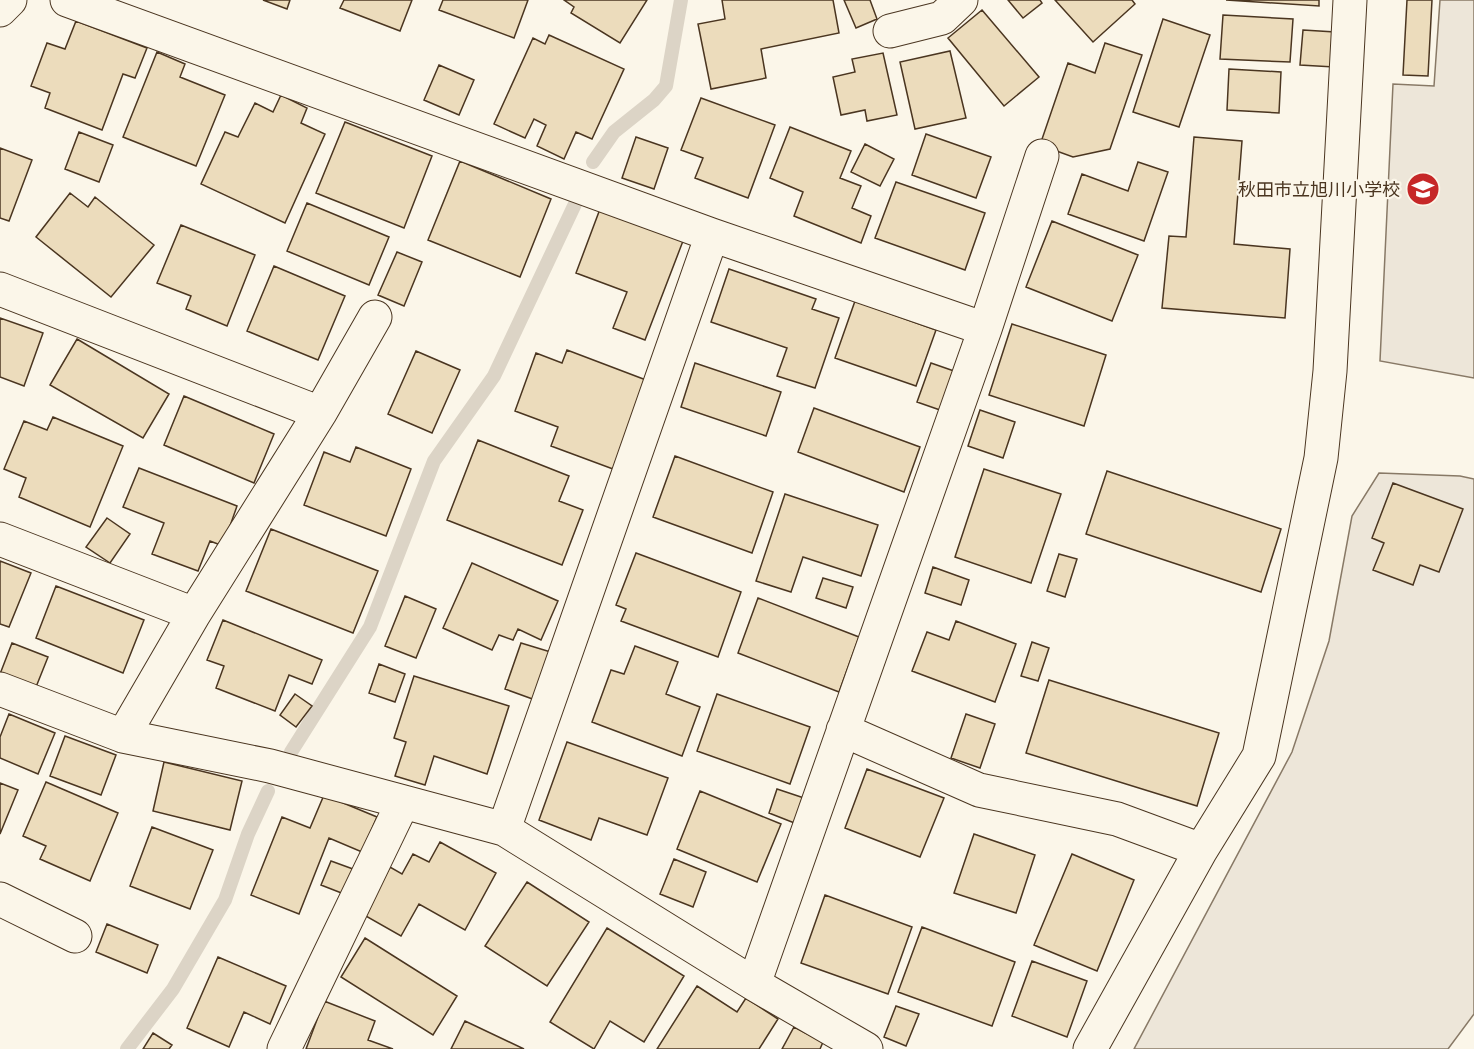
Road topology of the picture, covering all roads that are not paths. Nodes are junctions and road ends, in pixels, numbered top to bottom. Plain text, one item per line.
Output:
1 (10, 0) edge
2 (67, 0) edge
3 (961, 0) edge
4 (1350, 0) edge
5 (0, 10) edge
6 (890, 32) dead end
7 (1042, 156) dead end
8 (712, 235) junction
9 (0, 290) edge
10 (375, 317) dead end
11 (985, 329) junction
12 (320, 413) junction
13 (0, 539) edge
14 (194, 614) junction
15 (0, 689) edge
16 (843, 730) junction
17 (123, 736) junction
18 (403, 802) junction
19 (504, 829) junction
20 (1201, 850) junction
21 (0, 899) edge
22 (75, 936) dead end
23 (754, 984) junction
24 (284, 1049) edge
25 (866, 1049) edge
26 (1090, 1049) edge

1 - 5 street
2 - 8 street
3 - 6 street
4 - 20 street
7 - 11 street
8 - 11 street
8 - 19 street
9 - 12 street
10 - 12 street
11 - 16 street
12 - 14 street
13 - 14 street
14 - 17 street
15 - 17 street
16 - 20 street
16 - 23 street
17 - 18 street
18 - 19 street
18 - 24 street
19 - 23 street
20 - 26 street
21 - 22 street
23 - 25 street

